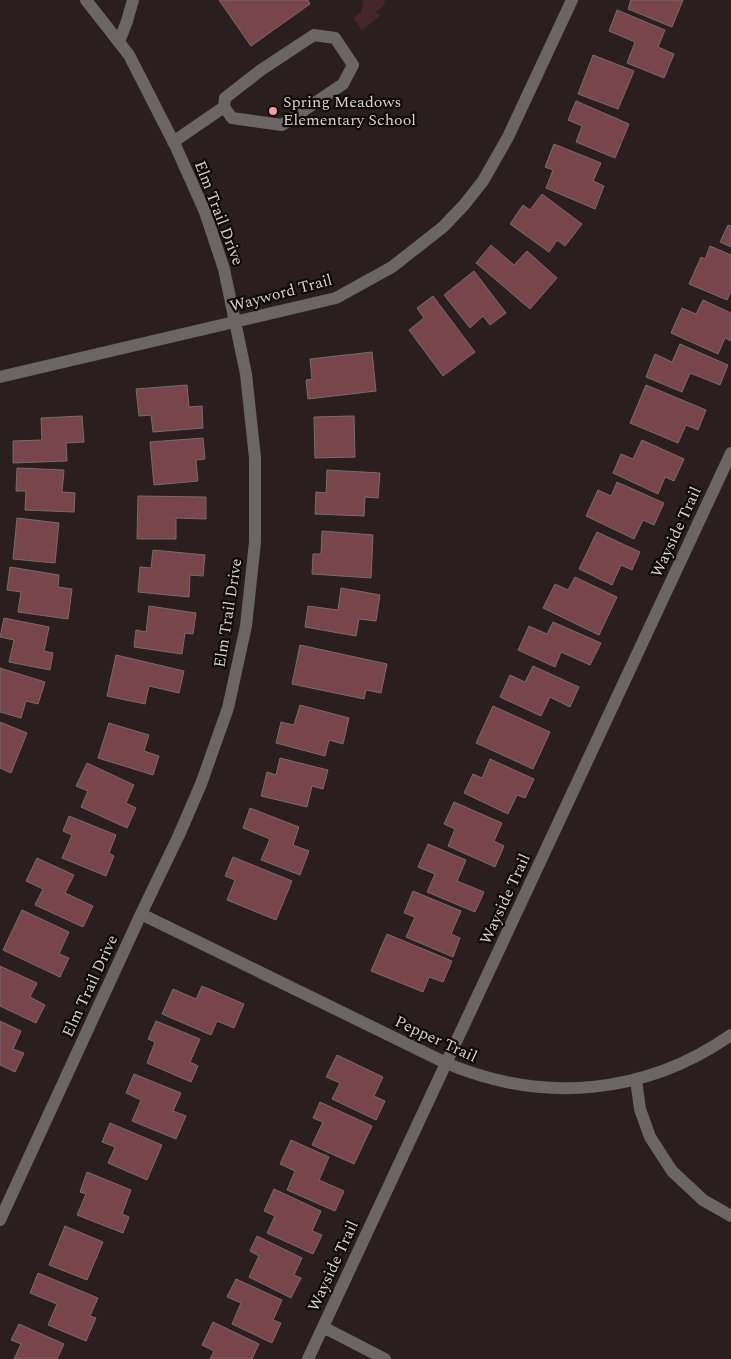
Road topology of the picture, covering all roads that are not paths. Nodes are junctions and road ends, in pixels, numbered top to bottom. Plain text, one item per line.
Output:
1 (86, 0) edge
2 (133, 0) edge
3 (572, 0) edge
4 (118, 42) junction
5 (224, 107) junction
6 (173, 142) junction
7 (236, 322) junction
8 (0, 377) edge
9 (731, 453) edge
10 (141, 914) junction
11 (731, 1035) edge
12 (446, 1063) junction
13 (636, 1080) junction
14 (731, 1216) edge
15 (0, 1220) edge
16 (323, 1327) junction
17 (308, 1359) edge
18 (385, 1359) edge

1 - 4 street, Elm Trail Drive
2 - 4 street
3 - 7 street, Wayword Trail
4 - 6 street, Elm Trail Drive
5 - 5 street
5 - 6 street
6 - 7 street, Elm Trail Drive
7 - 8 street, Wayword Trail
7 - 10 street, Elm Trail Drive
9 - 12 street, Wayside Trail
10 - 12 street, Pepper Trail
10 - 15 street, Elm Trail Drive
11 - 13 street, Pepper Trail
12 - 13 street, Pepper Trail
12 - 16 street, Wayside Trail
13 - 14 street
16 - 17 street, Wayside Trail
16 - 18 street

